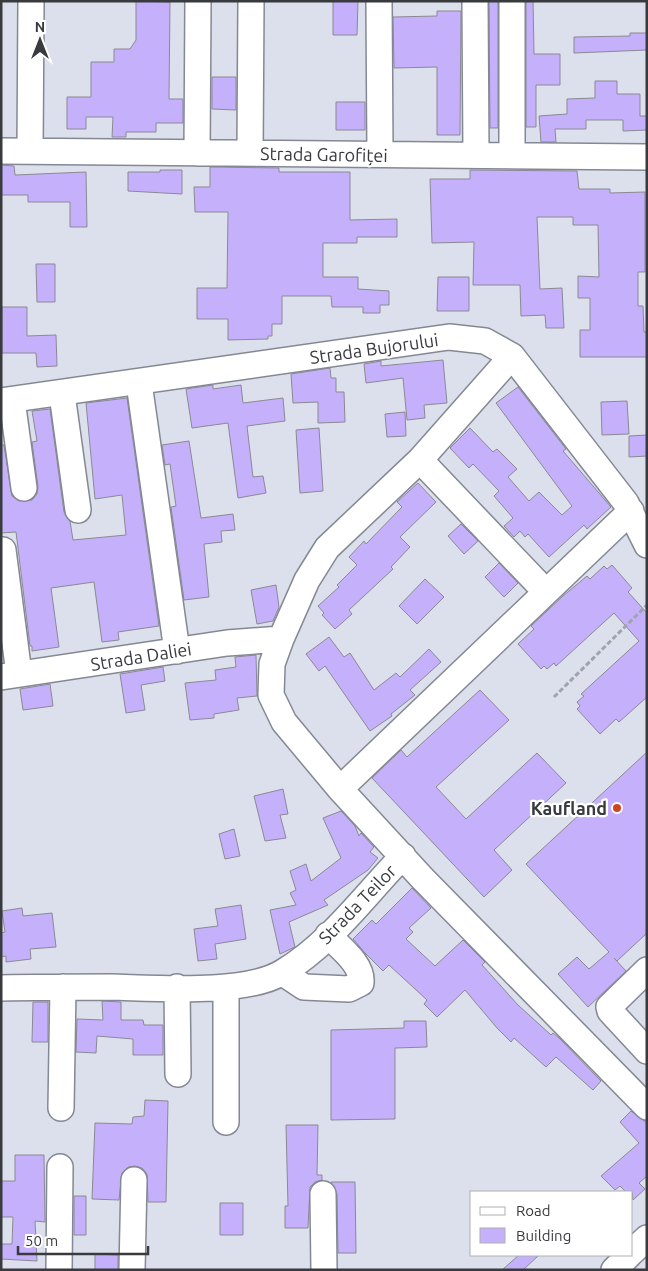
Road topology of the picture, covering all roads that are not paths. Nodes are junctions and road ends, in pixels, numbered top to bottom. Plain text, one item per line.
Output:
1 (31, 1) edge
2 (198, 1) edge
3 (251, 1) edge
4 (379, 1) edge
5 (475, 1) edge
6 (512, 1) edge
7 (1, 151) edge
8 (30, 151) junction
9 (197, 153) junction
10 (250, 153) junction
11 (380, 154) junction
12 (476, 155) junction
13 (512, 156) junction
14 (647, 157) edge
15 (512, 356) junction
16 (139, 383) junction
17 (62, 394) junction
18 (7, 401) edge
19 (420, 460) junction
20 (24, 488) dead end
21 (78, 510) dead end
22 (631, 511) junction
23 (647, 545) edge
24 (3, 550) dead end
25 (546, 592) junction
26 (281, 639) junction
27 (177, 651) junction
28 (10, 675) edge
29 (340, 789) junction
30 (403, 856) junction
31 (328, 934) junction
32 (647, 970) edge
33 (282, 973) junction
34 (63, 987) junction
35 (226, 987) junction
36 (1, 988) edge
37 (177, 988) junction
38 (647, 1051) edge
39 (178, 1074) dead end
40 (647, 1107) edge
41 (61, 1108) dead end
42 (226, 1122) dead end
43 (60, 1167) dead end
44 (134, 1180) dead end
45 (323, 1194) dead end
46 (647, 1238) edge
47 (633, 1251) edge
48 (628, 1256) edge
49 (59, 1270) edge
50 (132, 1270) edge
51 (324, 1270) edge
52 (614, 1270) edge

1 - 8 street
2 - 9 street
3 - 10 street
4 - 11 street
5 - 12 street
6 - 13 street
7 - 8 street, Strada Garofiței
8 - 9 street, Strada Garofiței
9 - 10 street, Strada Garofiței
10 - 11 street, Strada Garofiței
11 - 12 street, Strada Garofiței
12 - 13 street, Strada Garofiței
13 - 14 street, Strada Garofiței
15 - 16 street, Strada Bujorului
15 - 19 street
15 - 22 street, Strada Bujorului
16 - 17 street, Strada Bujorului
16 - 27 street
17 - 18 street, Strada Bujorului
17 - 21 street
18 - 20 street
19 - 25 street
19 - 26 street
22 - 23 street, Strada Bujorului
22 - 25 street
24 - 28 street
25 - 29 street
26 - 27 street, Strada Daliei
26 - 29 street
27 - 28 street, Strada Daliei
29 - 30 street
30 - 31 street, Strada Teilor
30 - 40 street, Strada Teilor
31 - 33 street, Strada Teilor
31 - 33 street
32 - 38 street
33 - 35 street, Strada Teilor
34 - 36 street, Strada Teilor
34 - 37 street, Strada Teilor
34 - 41 street
35 - 37 street, Strada Teilor
35 - 42 street
37 - 39 street
43 - 49 street
44 - 50 street
45 - 51 street
46 - 47 street
48 - 52 street

